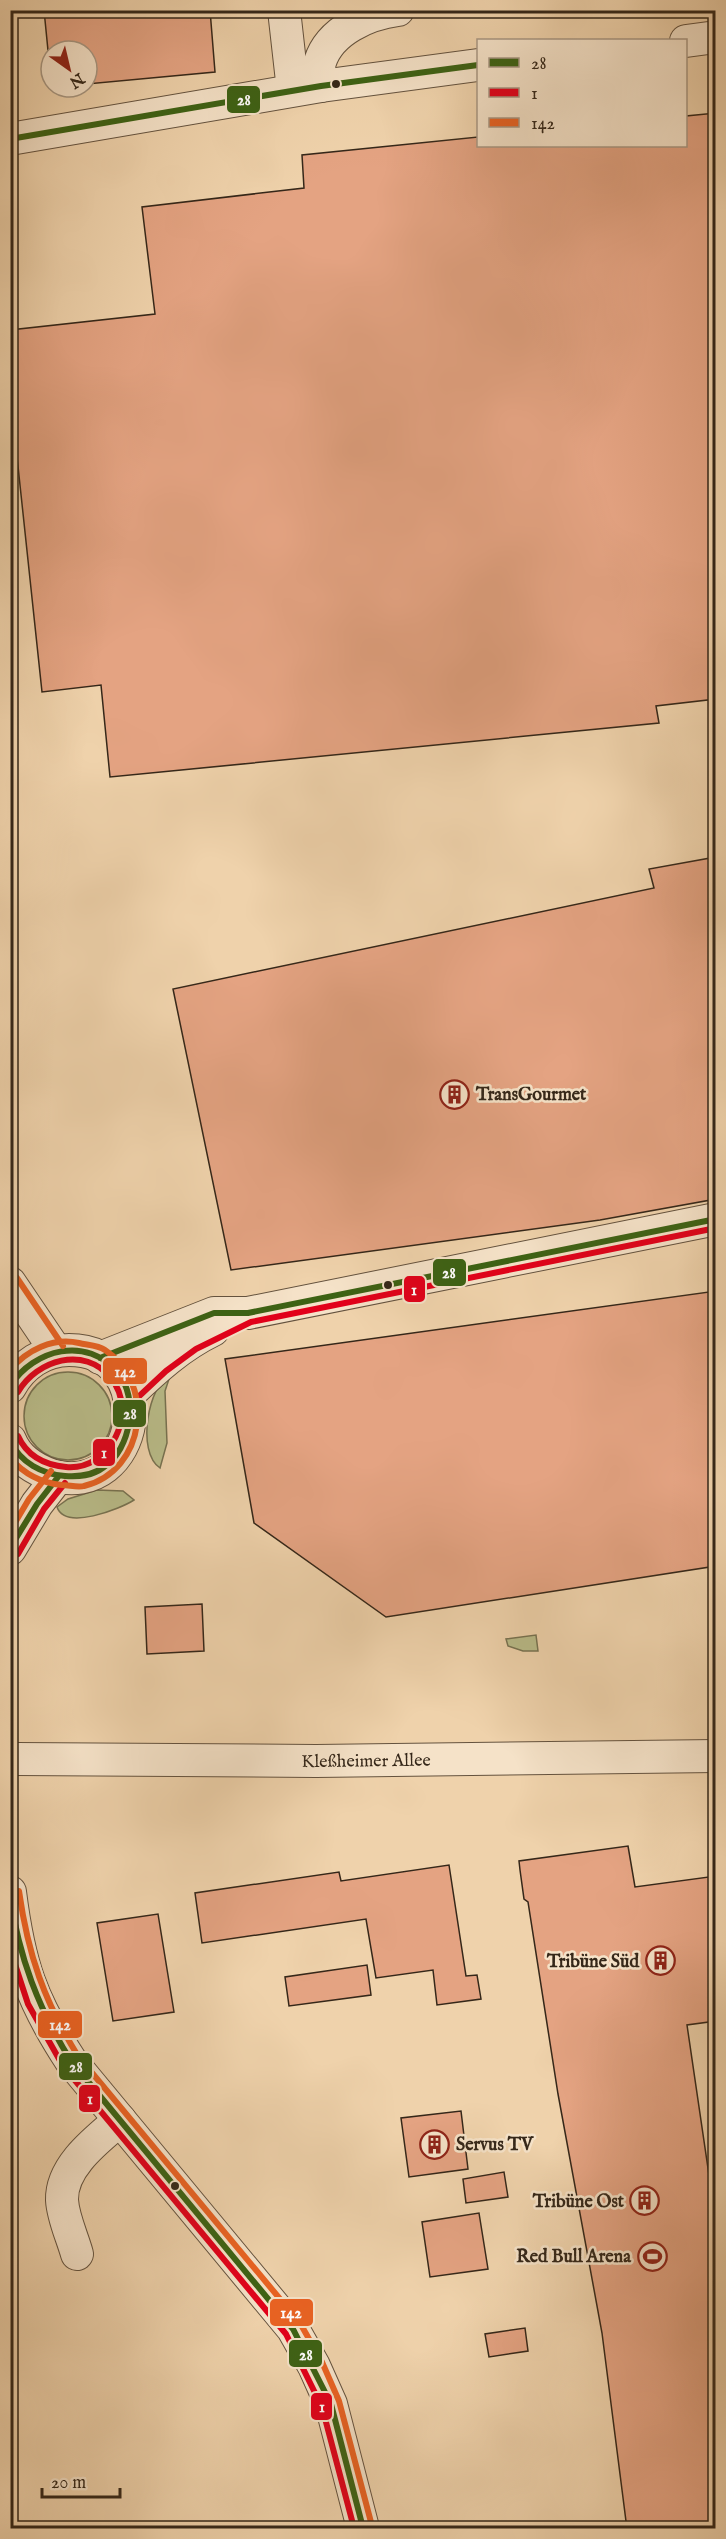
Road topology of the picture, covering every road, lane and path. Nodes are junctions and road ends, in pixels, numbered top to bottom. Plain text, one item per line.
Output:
1 (284, 10) edge
2 (398, 10) edge
3 (716, 37) edge
4 (687, 40) edge
5 (477, 65) edge
6 (307, 88) junction
7 (10, 139) edge
8 (716, 1219) edge
9 (10, 1284) edge
10 (248, 1313) junction
11 (56, 1351) junction
12 (99, 1358) junction
13 (12, 1376) edge
14 (129, 1395) junction
15 (11, 1446) edge
16 (58, 1477) junction
17 (10, 1549) edge
18 (716, 1756) edge
19 (16, 1759) dead end
20 (10, 1892) edge
21 (120, 2120) junction
22 (76, 2254) dead end
23 (353, 2488) junction
24 (354, 2529) edge
25 (363, 2529) edge

1 - 6 street
2 - 6 street
3 - 4 street
5 - 6 street
6 - 7 street
8 - 10 street
9 - 11 street
10 - 12 street
10 - 14 street
11 - 12 street
11 - 13 street
12 - 14 street
14 - 16 street
15 - 16 street
16 - 17 street
18 - 19 street, Kleßheimer Allee
20 - 21 street
21 - 22 street
21 - 23 street
23 - 24 street
23 - 25 street

